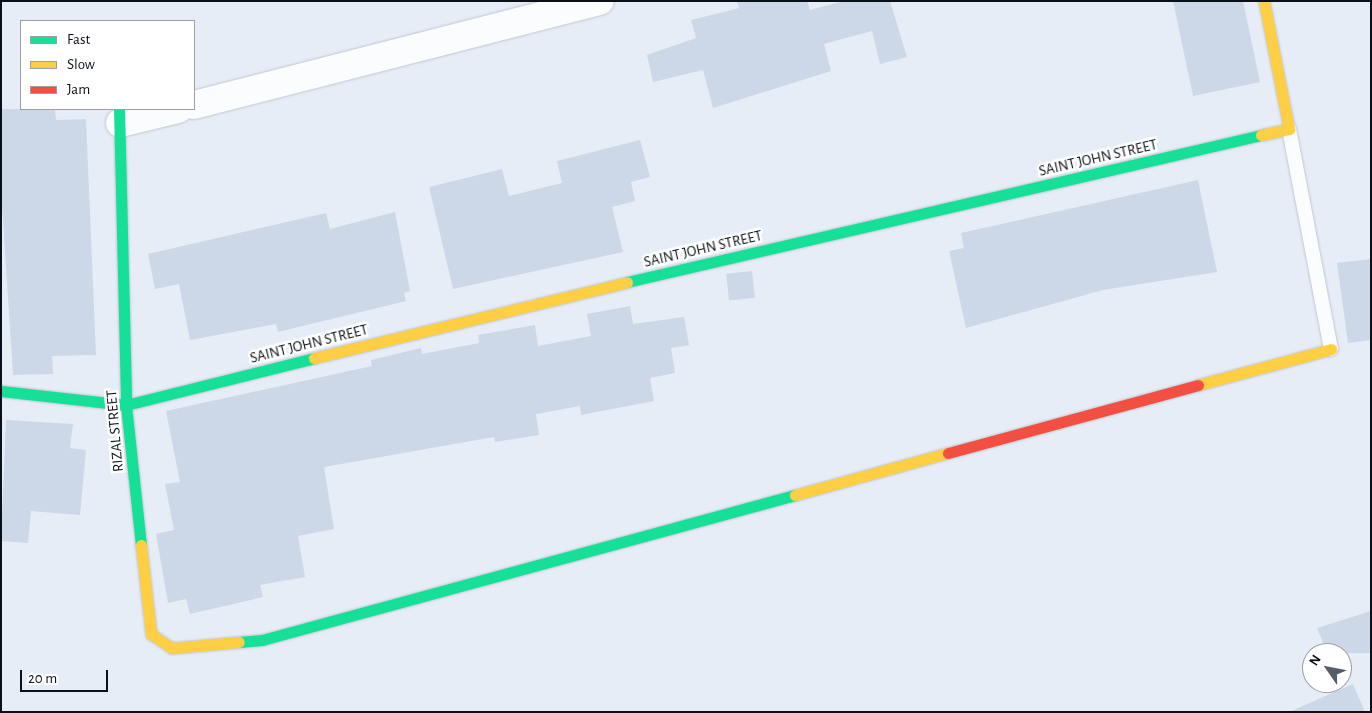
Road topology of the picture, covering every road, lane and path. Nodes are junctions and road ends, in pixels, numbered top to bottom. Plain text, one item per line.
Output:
1 (600, 1) edge
2 (1264, 1) edge
3 (195, 105) edge
4 (170, 110) edge
5 (120, 116) edge
6 (1289, 129) junction
7 (1331, 349) joint
8 (1, 391) edge
9 (126, 405) junction

1 - 3 street
2 - 6 street
4 - 5 street
5 - 9 street, RIZAL STREET
6 - 7 lane
6 - 9 street, SAINT JOHN STREET
7 - 9 street, RIZAL STREET
8 - 9 street

